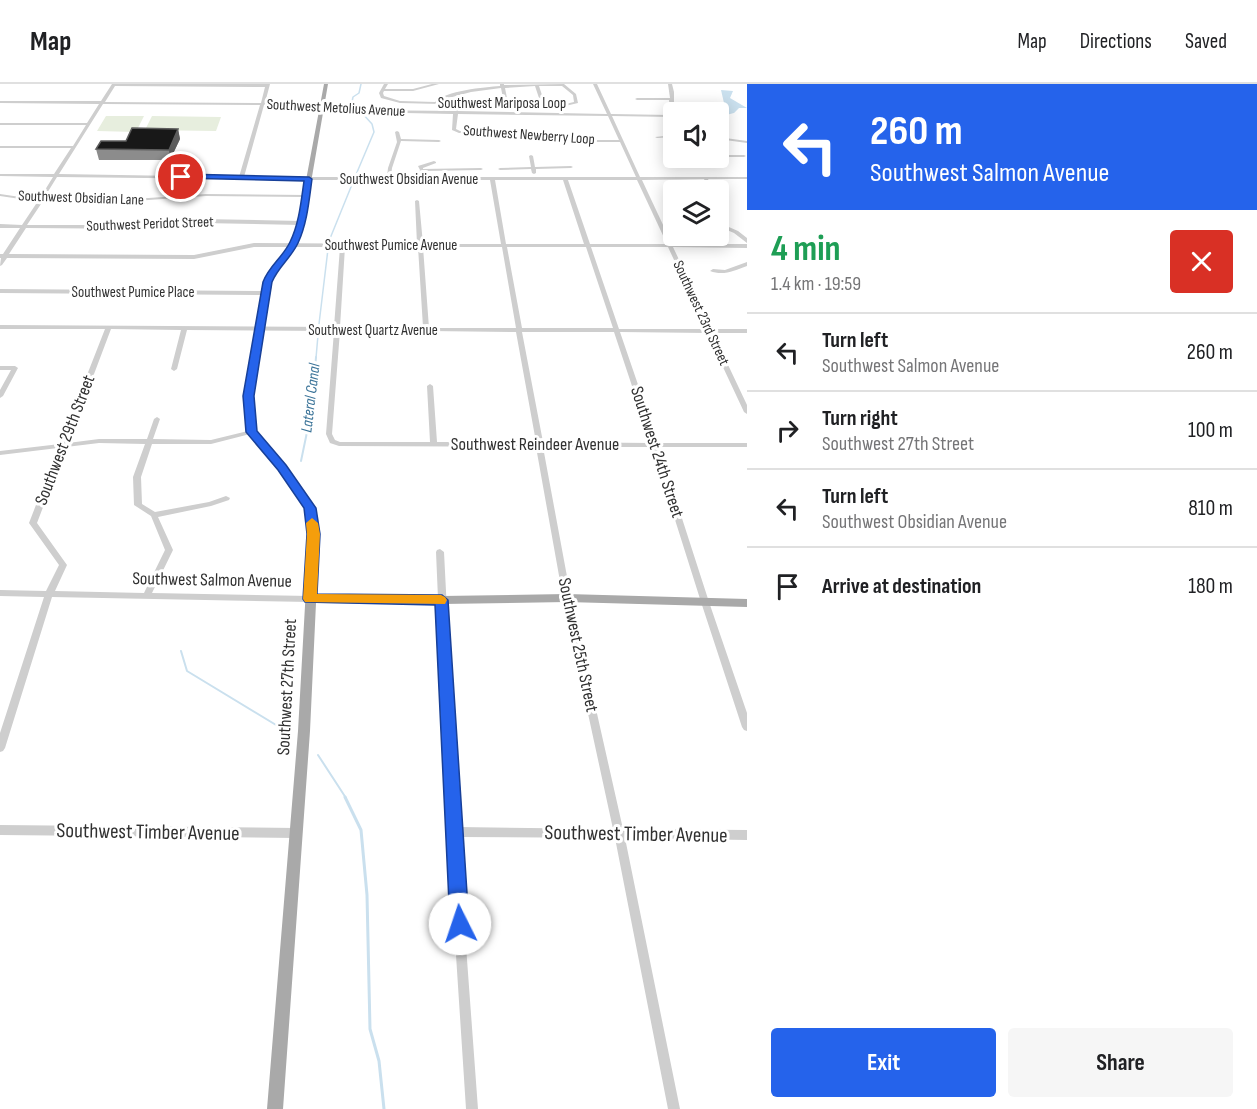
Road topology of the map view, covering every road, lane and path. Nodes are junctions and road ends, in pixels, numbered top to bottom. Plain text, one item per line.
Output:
1 (326, 84) edge
2 (386, 84) edge
3 (437, 84) edge
4 (474, 84) edge
5 (502, 84) edge
6 (562, 84) edge
7 (594, 84) edge
8 (670, 84) edge
9 (114, 85) edge
10 (141, 85) edge
11 (268, 85) edge
12 (537, 85) edge
13 (203, 86) junction
14 (240, 86) junction
15 (480, 88) junction
16 (384, 90) junction
17 (636, 99) dead end
18 (671, 99) junction
19 (0, 102) edge
20 (671, 102) edge
21 (103, 103) junction
22 (131, 103) junction
23 (436, 103) junction
24 (196, 104) junction
25 (235, 104) junction
26 (263, 104) junction
27 (506, 104) junction
28 (456, 105) junction
29 (544, 106) junction
30 (321, 107) junction
31 (456, 113) junction
32 (609, 116) junction
33 (663, 117) edge
34 (0, 123) edge
35 (88, 124) junction
36 (397, 132) dead end
37 (657, 137) dead end
38 (663, 137) edge
39 (398, 140) junction
40 (729, 140) edge
41 (439, 141) dead end
42 (620, 141) junction
43 (746, 142) edge
44 (0, 147) edge
45 (73, 147) junction
46 (531, 156) dead end
47 (729, 157) edge
48 (746, 158) edge
49 (434, 162) dead end
50 (571, 167) dead end
51 (482, 169) dead end
52 (500, 169) dead end
53 (532, 169) junction
54 (422, 170) junction
55 (0, 175) edge
56 (57, 175) junction
57 (241, 178) junction
58 (637, 178) junction
59 (705, 178) joint
60 (747, 178) edge
61 (309, 179) junction
62 (389, 179) junction
63 (420, 179) junction
64 (492, 179) junction
65 (536, 179) junction
66 (565, 179) junction
67 (0, 195) edge
68 (306, 196) junction
69 (42, 199) junction
70 (417, 201) dead end
71 (301, 223) junction
72 (0, 226) edge
73 (25, 226) junction
74 (729, 229) edge
75 (663, 232) edge
76 (747, 241) edge
77 (293, 245) junction
78 (343, 245) junction
79 (422, 245) junction
80 (505, 245) junction
81 (588, 246) junction
82 (663, 246) edge
83 (670, 246) edge
84 (729, 246) edge
85 (747, 246) edge
86 (2, 256) edge
87 (0, 264) edge
88 (747, 264) edge
89 (713, 271) dead end
90 (0, 291) edge
91 (266, 293) junction
92 (0, 327) edge
93 (108, 329) junction
94 (184, 329) junction
95 (260, 329) junction
96 (338, 330) junction
97 (426, 331) junction
98 (520, 331) junction
99 (617, 331) junction
100 (710, 331) junction
101 (747, 331) edge
102 (0, 368) edge
103 (174, 369) dead end
104 (430, 386) dead end
105 (0, 396) edge
106 (747, 412) edge
107 (157, 419) dead end
108 (252, 432) junction
109 (148, 442) junction
110 (63, 444) junction
111 (434, 444) junction
112 (655, 444) junction
113 (541, 445) junction
114 (747, 445) edge
115 (0, 453) edge
116 (226, 498) dead end
117 (154, 515) junction
118 (440, 552) dead end
119 (0, 593) edge
120 (49, 594) junction
121 (147, 595) junction
122 (567, 598) junction
123 (310, 599) junction
124 (442, 600) junction
125 (705, 603) junction
126 (747, 603) edge
127 (747, 727) edge
128 (0, 748) edge
129 (0, 830) edge
130 (453, 832) junction
131 (296, 834) junction
132 (618, 834) junction
133 (747, 835) edge
134 (275, 1109) edge
135 (472, 1109) edge
136 (674, 1109) edge

1 - 30 main road
2 - 16 street
3 - 16 street
4 - 15 street
5 - 12 street
5 - 15 street
5 - 27 street
6 - 12 street
6 - 29 street, Southwest Mariposa Loop
7 - 32 street, Southwest 23rd Street
8 - 18 street
9 - 10 street
9 - 21 street
10 - 13 street
10 - 22 street
11 - 14 street
11 - 26 street
12 - 29 street
13 - 14 street
13 - 24 street
14 - 25 street
15 - 23 street
16 - 23 street, Southwest Mariposa Loop
17 - 18 street
18 - 20 street
19 - 21 street, Southwest Metolius Avenue
21 - 22 street, Southwest Metolius Avenue
21 - 35 street
22 - 24 street, Southwest Metolius Avenue
23 - 28 street, Southwest Mariposa Loop
24 - 25 street, Southwest Metolius Avenue
25 - 26 street, Southwest Metolius Avenue
26 - 30 street, Southwest Metolius Avenue
26 - 57 street
27 - 28 street, Southwest Mariposa Loop
27 - 29 street, Southwest Mariposa Loop
28 - 31 street
30 - 31 street, Southwest Metolius Avenue
30 - 61 main road
31 - 32 street, Southwest Metolius Avenue
31 - 42 street, Southwest Newberry Loop
32 - 33 street, Southwest Metolius Avenue
32 - 42 street, Southwest 23rd Street
34 - 35 street
35 - 45 street
36 - 39 street
37 - 38 street
39 - 41 street
39 - 62 street
40 - 43 street
42 - 58 street, Southwest 23rd Street
43 - 48 street
44 - 45 street
45 - 56 street
46 - 53 street
47 - 48 street
49 - 54 street
50 - 53 street
51 - 54 street
52 - 53 street
53 - 65 street
54 - 63 street
55 - 56 street, Southwest Obsidian Avenue
56 - 57 street, Southwest Obsidian Avenue
56 - 69 street
57 - 61 street, Southwest Obsidian Avenue
58 - 59 street, Southwest Obsidian Avenue
58 - 66 street, Southwest Obsidian Avenue
58 - 75 street, Southwest 23rd Street
59 - 60 street, Southwest Obsidian Avenue
61 - 62 street, Southwest Obsidian Avenue
61 - 68 main road
62 - 63 street, Southwest Obsidian Avenue
63 - 64 street, Southwest Obsidian Avenue
64 - 65 street, Southwest Obsidian Avenue
64 - 80 street, Southwest 25th Street
65 - 66 street, Southwest Obsidian Avenue
66 - 81 street, Southwest 24th Street
67 - 69 street, Southwest Obsidian Lane
68 - 69 street, Southwest Obsidian Lane
68 - 71 main road
69 - 73 street
70 - 79 street
71 - 73 street, Southwest Peridot Street
71 - 77 main road
72 - 73 street, Southwest Peridot Street
73 - 86 street
74 - 76 street
77 - 78 street, Southwest Pumice Avenue
77 - 86 street, Southwest Pumice Avenue
77 - 91 main road
78 - 79 street, Southwest Pumice Avenue
78 - 96 street
79 - 80 street, Southwest Pumice Avenue
79 - 97 street
80 - 81 street, Southwest Pumice Avenue
80 - 98 street, Southwest 25th Street
81 - 82 street, Southwest Pumice Avenue
81 - 99 street, Southwest 24th Street
83 - 100 street, Southwest 23rd Street
84 - 85 street, Southwest Pumice Avenue
86 - 87 street
88 - 89 street
90 - 91 street, Southwest Pumice Place
91 - 95 main road
92 - 93 street, Southwest Quartz Avenue
93 - 94 street, Southwest Quartz Avenue
93 - 110 street, Southwest 29th Street
94 - 95 street, Southwest Quartz Avenue
94 - 103 street
95 - 96 street, Southwest Quartz Avenue
95 - 108 main road
96 - 97 street, Southwest Quartz Avenue
96 - 111 street, Southwest Reindeer Avenue
97 - 98 street, Southwest Quartz Avenue
98 - 99 street, Southwest Quartz Avenue
98 - 113 street, Southwest 25th Street
99 - 100 street, Southwest Quartz Avenue
99 - 112 street, Southwest 24th Street
100 - 101 street, Southwest Quartz Avenue
100 - 106 street, Southwest 23rd Street
102 - 105 street
104 - 111 street
107 - 109 street
108 - 109 street
108 - 123 main road, Southwest 27th Street
109 - 110 street
109 - 117 street
110 - 115 street
110 - 120 street, Southwest 29th Street
111 - 113 street, Southwest Reindeer Avenue
112 - 113 street, Southwest Reindeer Avenue
112 - 114 street, Southwest Reindeer Avenue
112 - 125 street, Southwest 24th Street
113 - 122 street, Southwest 25th Street
116 - 117 street
117 - 121 street
118 - 124 street
119 - 120 street, Southwest Salmon Avenue
120 - 121 street, Southwest Salmon Avenue
120 - 128 street, Southwest 29th Street
121 - 123 street, Southwest Salmon Avenue
122 - 124 main road, Southwest Salmon Avenue
122 - 125 main road, Southwest Salmon Avenue
122 - 132 street, Southwest 25th Street
123 - 124 main road, Southwest Salmon Avenue
123 - 131 main road, Southwest 27th Street
124 - 130 street
125 - 126 main road, Southwest Salmon Avenue
125 - 127 street, Southwest 24th Street
129 - 131 street, Southwest Timber Avenue
130 - 132 street, Southwest Timber Avenue
130 - 135 street
131 - 134 main road, Southwest 27th Street
132 - 133 street, Southwest Timber Avenue
132 - 136 street, Southwest 25th Street

